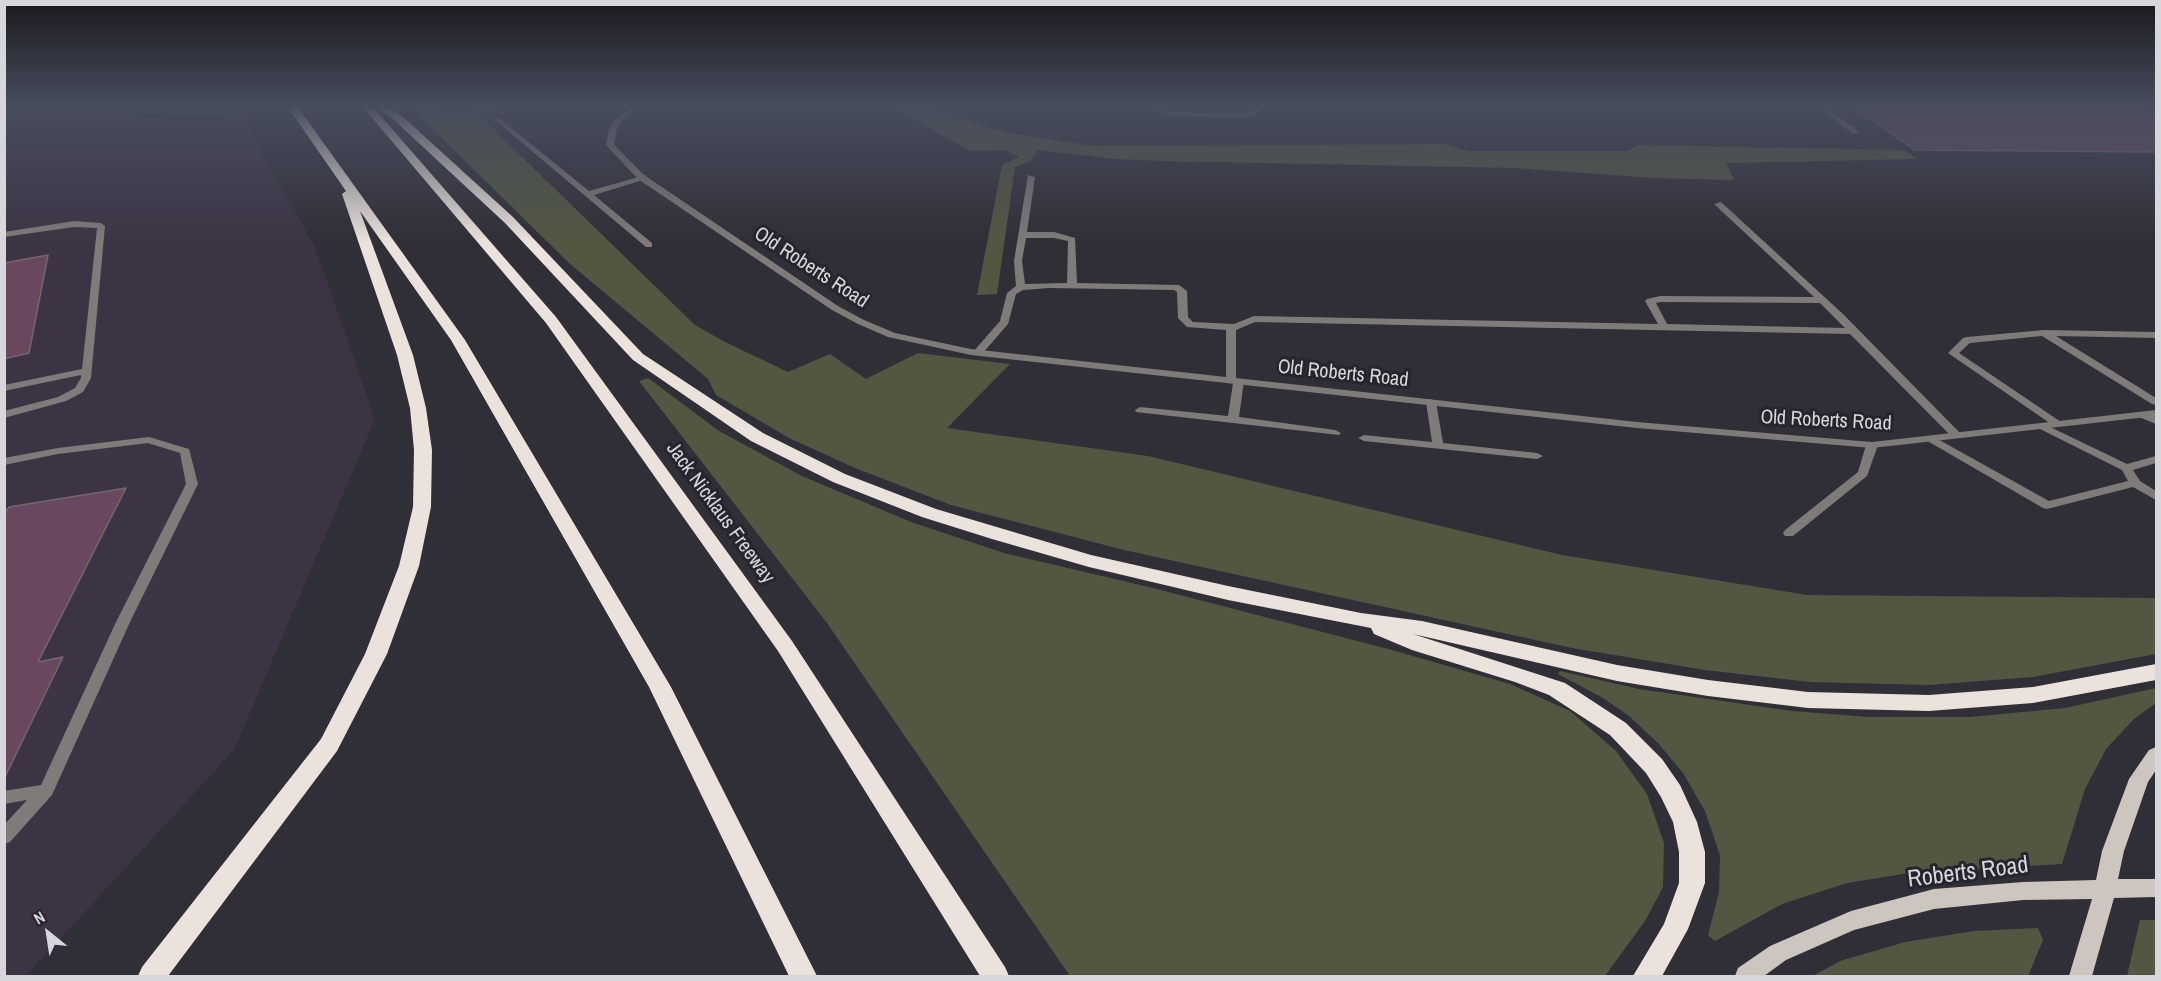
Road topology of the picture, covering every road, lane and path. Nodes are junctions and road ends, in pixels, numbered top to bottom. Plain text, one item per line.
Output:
1 (325, 152) edge
2 (406, 152) edge
3 (435, 152) edge
4 (537, 152) edge
5 (617, 152) edge
6 (342, 175) junction
7 (643, 177) junction
8 (1031, 177) dead end
9 (588, 194) junction
10 (1718, 204) dead end
11 (4, 235) edge
12 (1022, 235) junction
13 (649, 245) dead end
14 (1072, 286) junction
15 (1021, 287) junction
16 (1822, 300) junction
17 (1236, 327) junction
18 (1664, 327) junction
19 (1852, 331) junction
20 (2044, 333) junction
21 (2157, 335) edge
22 (978, 352) junction
23 (87, 370) junction
24 (1235, 381) junction
25 (4, 388) edge
26 (1431, 402) junction
27 (2157, 402) edge
28 (1140, 410) dead end
29 (2157, 413) edge
30 (2143, 414) junction
31 (4, 415) edge
32 (1233, 420) junction
33 (2157, 421) edge
34 (2058, 424) junction
35 (2042, 426) junction
36 (1335, 433) dead end
37 (1958, 436) junction
38 (1364, 438) dead end
39 (1930, 439) junction
40 (1872, 445) junction
41 (1438, 446) junction
42 (1537, 456) dead end
43 (2157, 459) edge
44 (4, 462) edge
45 (2126, 468) junction
46 (2135, 483) junction
47 (2157, 496) edge
48 (1789, 533) dead end
49 (1361, 621) junction
50 (2157, 672) edge
51 (2157, 755) edge
52 (46, 790) junction
53 (4, 798) edge
54 (4, 837) edge
55 (2157, 888) edge
56 (2105, 890) junction
57 (152, 976) edge
58 (803, 976) edge
59 (995, 976) edge
60 (1647, 976) edge
61 (1746, 976) edge
62 (2081, 976) edge

1 - 6 highway
2 - 59 highway, Jack Nicklaus Freeway
3 - 49 highway
4 - 9 street
5 - 7 street, Old Roberts Road
6 - 57 highway
6 - 58 highway
7 - 9 street
7 - 22 street, Old Roberts Road
8 - 12 street
9 - 13 street
10 - 16 street
11 - 23 street
12 - 14 street
12 - 15 street
14 - 15 street
14 - 17 street
15 - 22 street
16 - 18 street
16 - 19 street
17 - 18 street
17 - 24 street
18 - 19 street
19 - 37 street
20 - 21 street
20 - 27 street
20 - 34 street
22 - 24 street, Old Roberts Road
23 - 25 street
23 - 31 street
24 - 26 street, Old Roberts Road
24 - 32 street
26 - 40 street, Old Roberts Road
26 - 41 street
28 - 32 street
29 - 30 street, Old Roberts Road
30 - 33 street
30 - 34 street, Old Roberts Road
32 - 36 street
34 - 35 street, Old Roberts Road
35 - 37 street, Old Roberts Road
35 - 45 street
37 - 39 street, Old Roberts Road
38 - 41 street
39 - 40 street, Old Roberts Road
39 - 46 street
40 - 48 street
41 - 42 street
43 - 45 street
44 - 52 street
45 - 46 street
46 - 47 street
49 - 50 highway
49 - 60 highway
51 - 56 main road
52 - 53 street
52 - 54 street
55 - 56 main road, Roberts Road
56 - 61 main road, Roberts Road
56 - 62 main road

